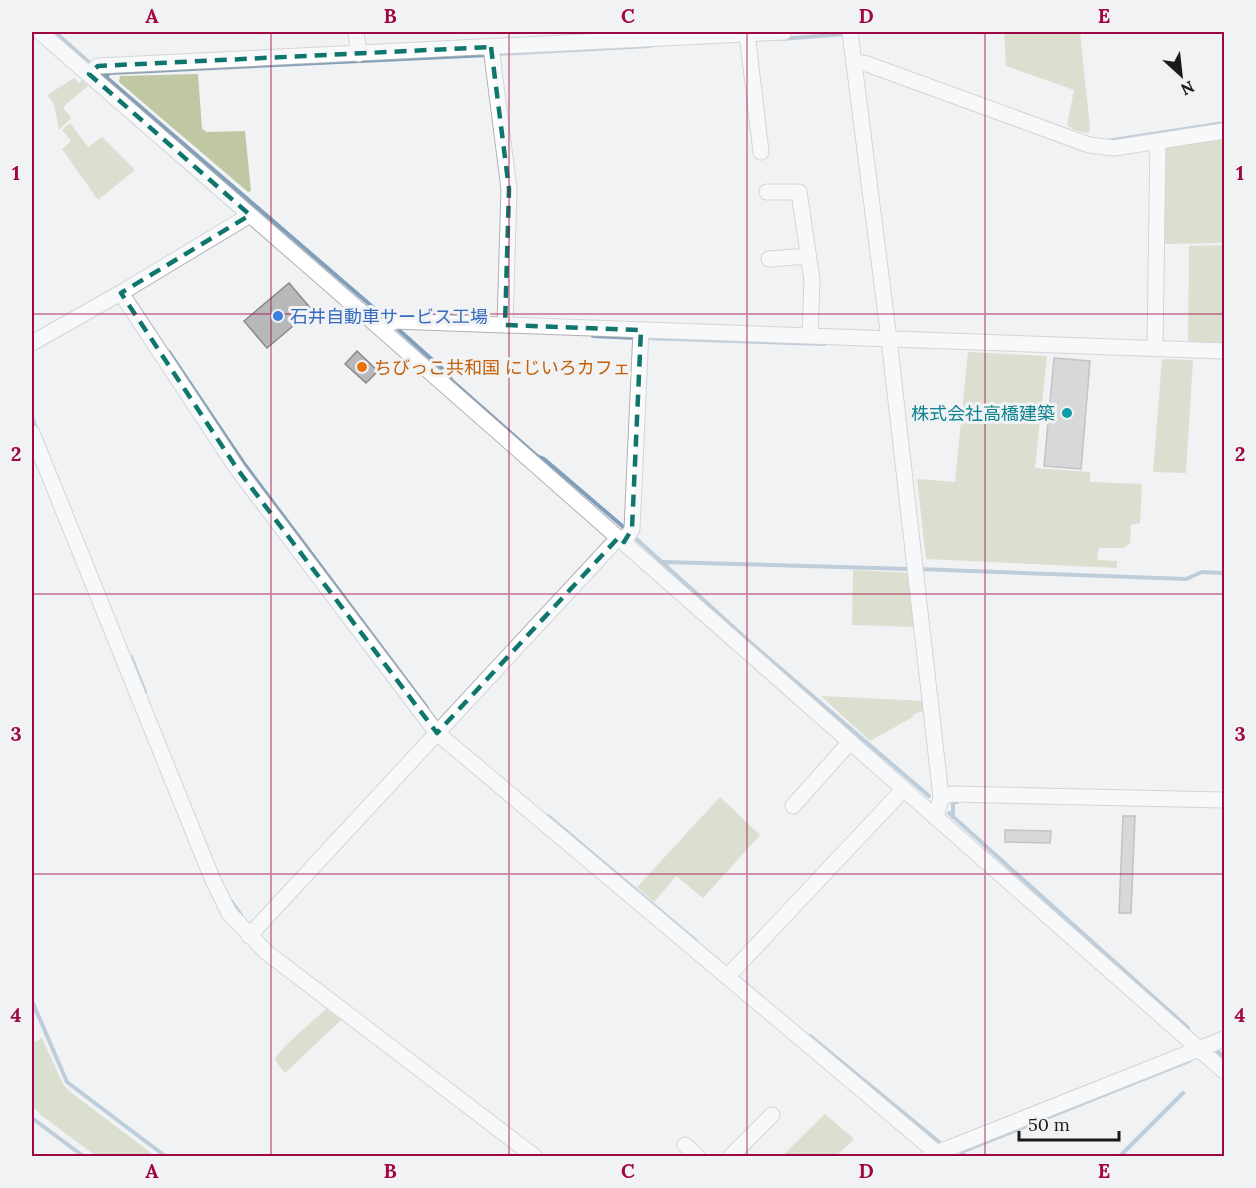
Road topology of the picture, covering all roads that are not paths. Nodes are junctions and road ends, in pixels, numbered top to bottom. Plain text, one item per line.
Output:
1 (40, 32) edge
2 (356, 32) edge
3 (784, 32) edge
4 (850, 32) edge
5 (747, 33) junction
6 (491, 53) junction
7 (359, 54) junction
8 (854, 62) junction
9 (93, 70) junction
10 (1224, 131) edge
11 (1158, 141) junction
12 (761, 152) dead end
13 (767, 192) dead end
14 (250, 215) junction
15 (809, 256) junction
16 (769, 259) dead end
17 (125, 291) junction
18 (505, 325) junction
19 (381, 329) junction
20 (641, 330) junction
21 (810, 336) junction
22 (889, 339) junction
23 (32, 343) edge
24 (1155, 348) junction
25 (1224, 351) edge
26 (32, 433) edge
27 (621, 540) junction
28 (437, 733) junction
29 (850, 742) junction
30 (903, 790) junction
31 (946, 796) junction
32 (1224, 800) edge
33 (793, 806) dead end
34 (936, 818) junction
35 (253, 933) junction
36 (731, 973) junction
37 (1224, 1039) edge
38 (1198, 1049) junction
39 (1224, 1071) edge
40 (772, 1115) dead end
41 (685, 1145) dead end
42 (942, 1154) edge
43 (534, 1156) edge
44 (697, 1156) edge
45 (731, 1156) edge

1 - 9 street
2 - 7 street
3 - 5 street
4 - 8 street
5 - 6 street
5 - 12 street
6 - 7 street
6 - 18 street
7 - 9 street
8 - 11 street
8 - 22 street
9 - 14 street
10 - 11 street
11 - 24 street
13 - 15 street
14 - 17 street
14 - 19 street
15 - 16 street
15 - 21 street
17 - 23 street
17 - 28 street
18 - 19 street
18 - 20 street
19 - 27 street
20 - 21 street
20 - 27 street
21 - 22 street
22 - 24 street
22 - 31 street
24 - 25 street
26 - 35 street
27 - 28 street
27 - 29 street
28 - 35 street
28 - 36 street
29 - 30 street
29 - 33 street
30 - 34 street
30 - 36 street
31 - 32 street
31 - 34 street
34 - 38 street
35 - 43 street
36 - 42 street
37 - 38 street
38 - 39 street
38 - 42 street
40 - 45 street
41 - 44 street

